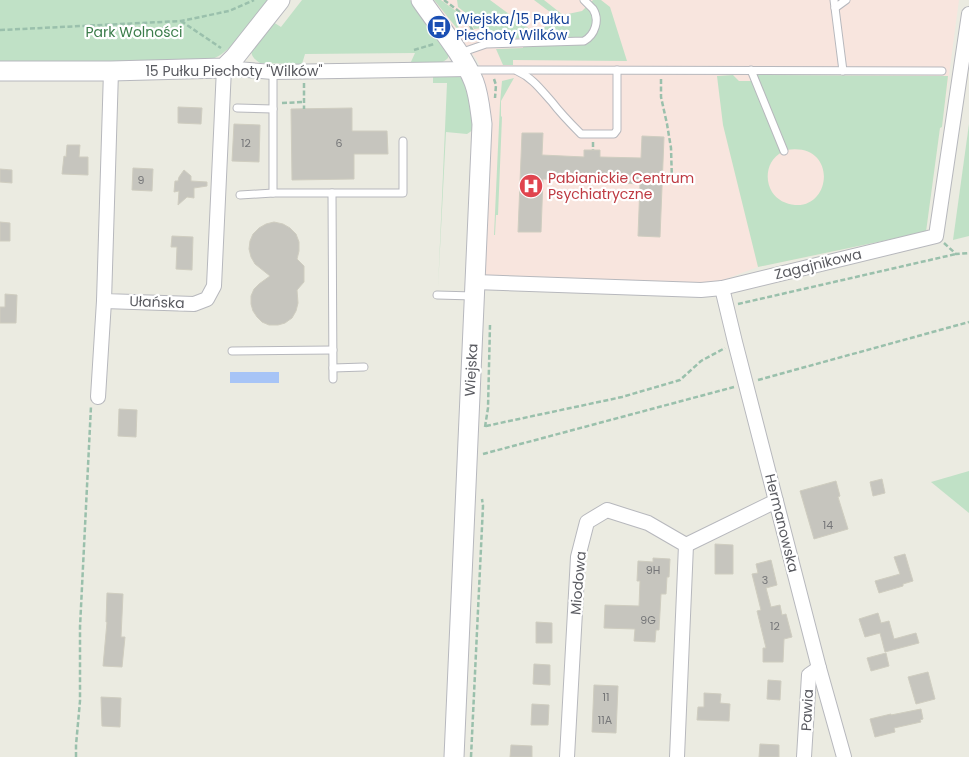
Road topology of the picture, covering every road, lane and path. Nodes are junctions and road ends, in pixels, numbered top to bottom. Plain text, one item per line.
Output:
1 (254, 0) edge
2 (280, 0) edge
3 (420, 0) edge
4 (444, 0) edge
5 (584, 0) edge
6 (846, 0) edge
7 (834, 4) edge
8 (969, 14) edge
9 (181, 21) junction
10 (0, 30) edge
11 (477, 39) dead end
12 (436, 43) dead end
13 (414, 50) dead end
14 (229, 62) junction
15 (464, 62) junction
16 (515, 70) junction
17 (617, 70) junction
18 (662, 70) junction
19 (751, 70) junction
20 (843, 70) junction
21 (0, 71) edge
22 (111, 71) junction
23 (942, 71) dead end
24 (273, 72) junction
25 (304, 72) junction
26 (304, 102) junction
27 (273, 106) junction
28 (236, 108) dead end
29 (304, 109) dead end
30 (403, 141) dead end
31 (784, 151) dead end
32 (663, 181) dead end
33 (273, 193) junction
34 (332, 193) junction
35 (240, 195) dead end
36 (936, 236) junction
37 (969, 253) edge
38 (956, 254) junction
39 (722, 288) junction
40 (475, 289) junction
41 (437, 295) dead end
42 (104, 301) junction
43 (727, 307) junction
44 (969, 322) edge
45 (735, 342) junction
46 (333, 350) junction
47 (232, 352) dead end
48 (364, 367) dead end
49 (333, 368) junction
50 (333, 379) dead end
51 (746, 384) junction
52 (95, 401) joint
53 (486, 426) dead end
54 (480, 455) dead end
55 (776, 501) junction
56 (686, 545) junction
57 (819, 668) junction
58 (76, 757) edge
59 (454, 757) edge
60 (567, 757) edge
61 (677, 757) edge
62 (804, 757) edge
63 (844, 757) edge

1 - 9 path
2 - 14 street
3 - 15 street, Wiejska
4 - 11 path
5 - 15 lane
6 - 7 lane
7 - 20 lane
8 - 36 street
9 - 10 path
9 - 14 path
12 - 13 path
14 - 22 street, 15 Pułku Piechoty "Wilków"
14 - 24 street, 15 Pułku Piechoty "Wilków"
14 - 42 street, Ułańska
15 - 16 lane
15 - 25 street, 15 Pułku Piechoty "Wilków"
15 - 40 street, Wiejska
16 - 17 lane
16 - 17 lane
17 - 18 lane
18 - 19 lane
18 - 32 path
19 - 20 lane
19 - 31 lane
20 - 23 lane
21 - 22 street, 15 Pułku Piechoty "Wilków"
22 - 42 street
24 - 25 street, 15 Pułku Piechoty "Wilków"
24 - 27 lane
25 - 26 path
26 - 27 path
26 - 29 path
27 - 28 lane
27 - 33 lane
30 - 34 lane
33 - 34 lane
33 - 35 lane
34 - 46 lane
36 - 38 path
36 - 39 street, Zagajnikowa
37 - 38 path
38 - 43 path
39 - 40 street, Zagajnikowa
39 - 43 street, Hermanowska
40 - 41 lane
40 - 59 street, Wiejska
42 - 52 street
43 - 45 street, Hermanowska
44 - 51 path
45 - 51 street, Hermanowska
45 - 53 path
46 - 47 lane
46 - 49 lane
48 - 49 lane
49 - 50 lane
51 - 54 path
51 - 55 street, Hermanowska
52 - 58 path
55 - 56 street
55 - 57 street, Hermanowska
56 - 60 street, Miodowa
56 - 61 street
57 - 62 street, Pawia
57 - 63 street, Hermanowska

